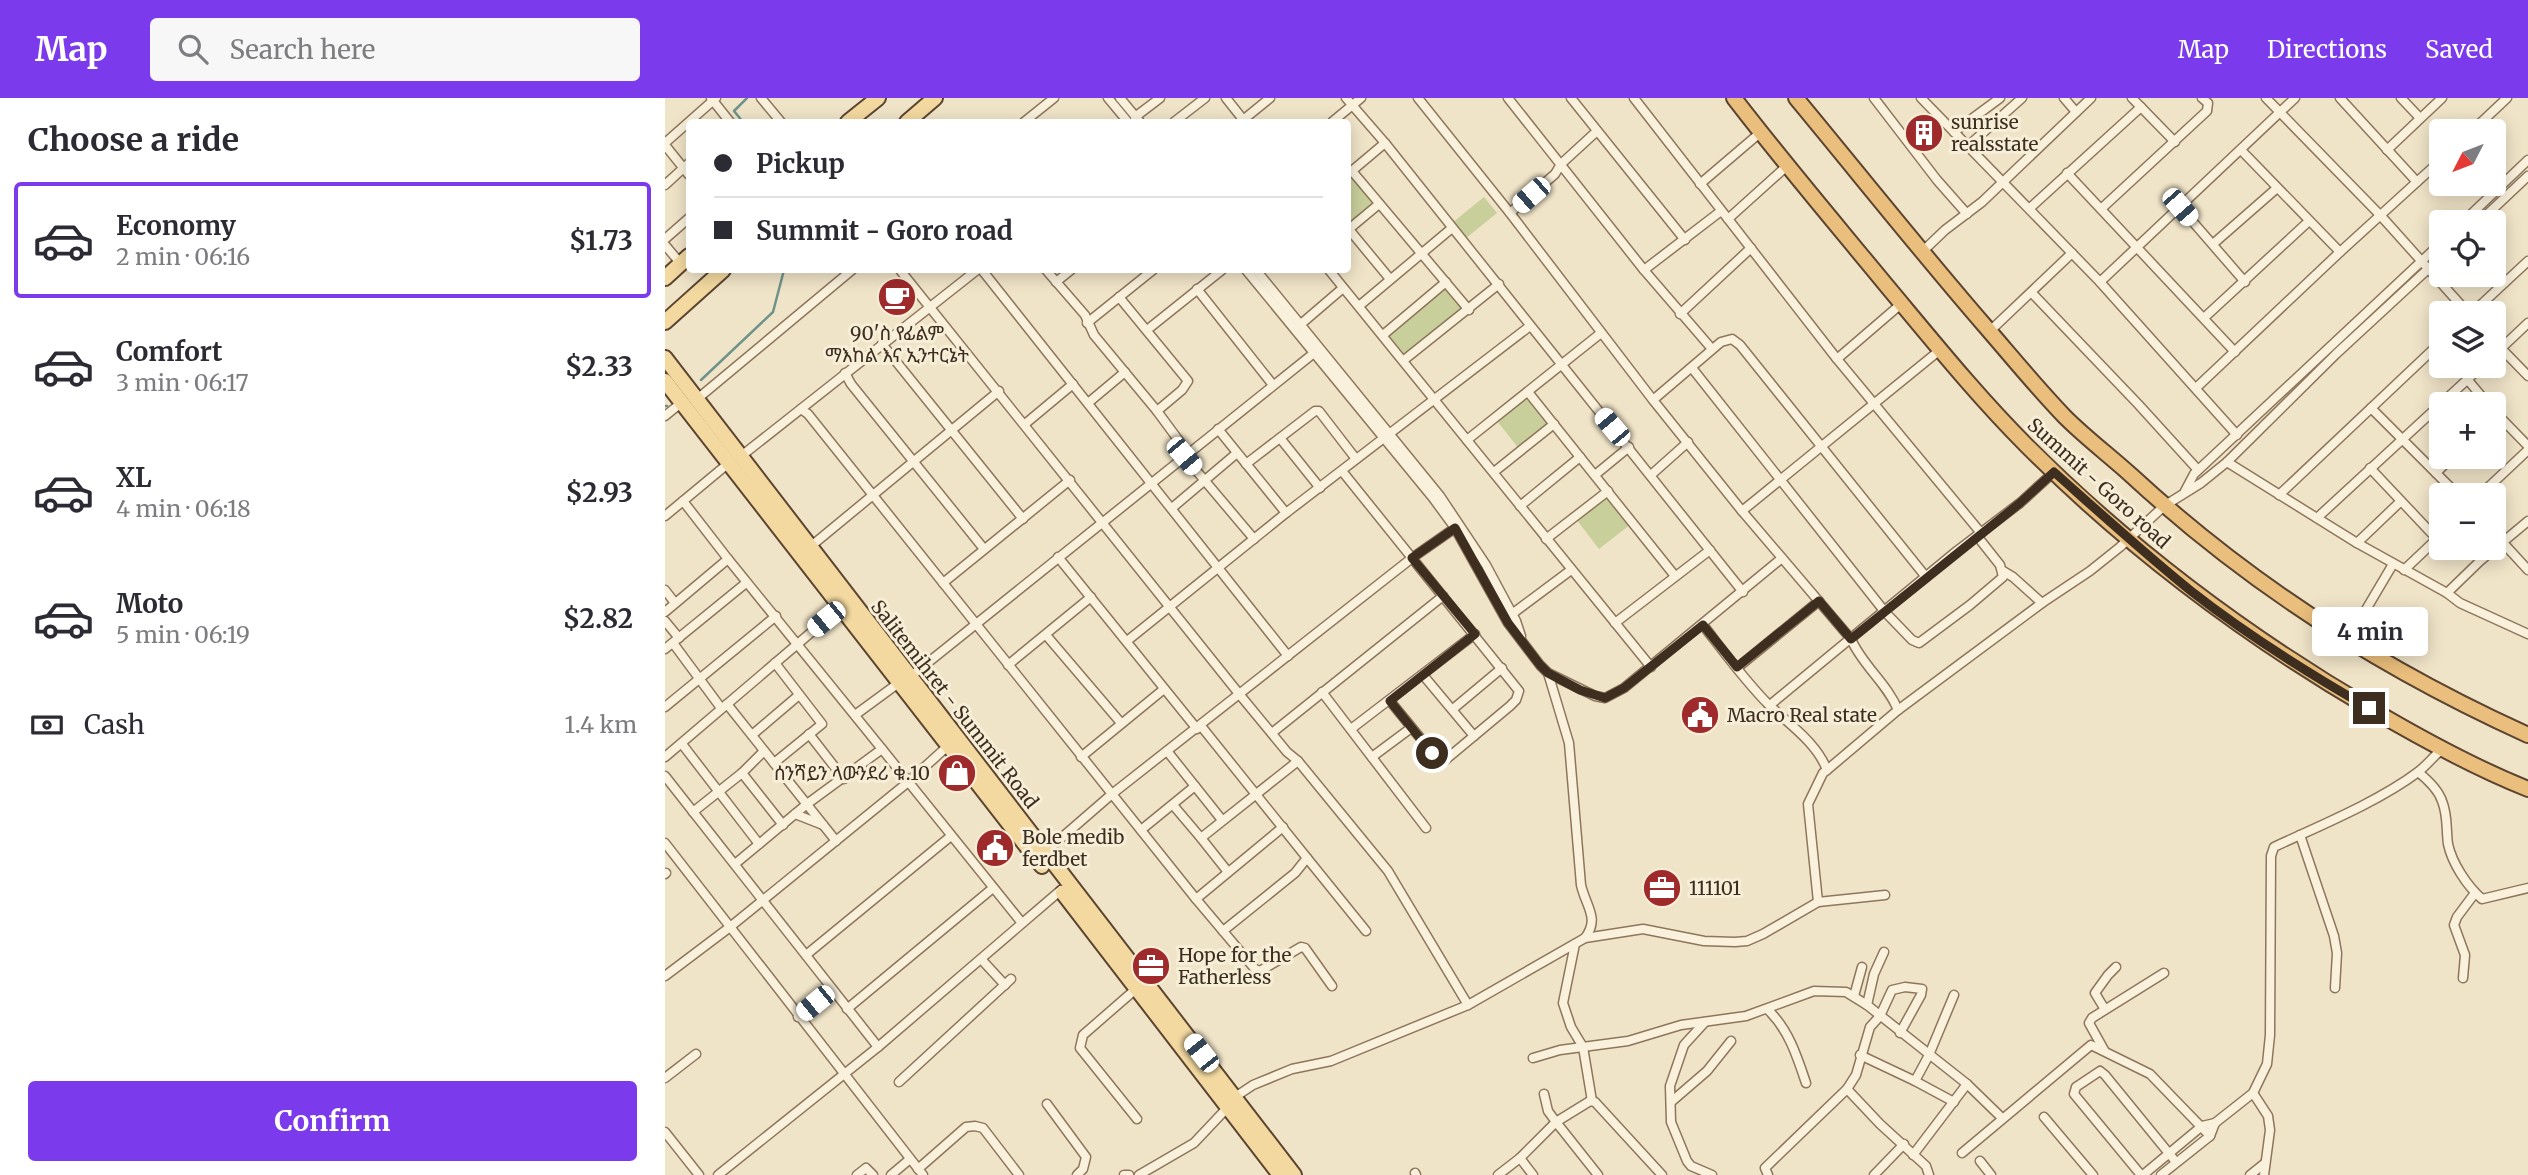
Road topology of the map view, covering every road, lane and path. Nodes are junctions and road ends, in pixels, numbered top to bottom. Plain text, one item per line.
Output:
1 (761, 98) edge
2 (878, 98) edge
3 (935, 98) edge
4 (1054, 98) edge
5 (1108, 98) edge
6 (1120, 98) edge
7 (1160, 98) edge
8 (1205, 98) edge
9 (1226, 98) edge
10 (1270, 98) edge
11 (1346, 98) edge
12 (1361, 98) edge
13 (1418, 98) edge
14 (1508, 98) edge
15 (1571, 98) edge
16 (1633, 98) edge
17 (1734, 98) edge
18 (1796, 98) edge
19 (1874, 98) edge
20 (1921, 98) edge
21 (2000, 98) edge
22 (2022, 98) edge
23 (2064, 98) edge
24 (2091, 98) edge
25 (2132, 98) edge
26 (2202, 98) edge
27 (2266, 98) edge
28 (2295, 98) edge
29 (2340, 98) edge
30 (2401, 98) edge
31 (2442, 98) edge
32 (2507, 98) edge
33 (713, 99) edge
34 (1352, 106) junction
35 (2141, 107) junction
36 (2076, 112) junction
37 (2279, 112) junction
38 (2420, 118) junction
39 (692, 119) edge
40 (728, 119) edge
41 (778, 119) edge
42 (852, 119) edge
43 (910, 119) edge
44 (1028, 119) edge
45 (1132, 119) edge
46 (1133, 119) edge
47 (1136, 119) edge
48 (1178, 119) edge
49 (1242, 119) edge
50 (1246, 119) edge
51 (1336, 119) edge
52 (2485, 119) edge
53 (686, 124) edge
54 (1597, 131) junction
55 (1761, 132) junction
56 (1954, 132) junction
57 (2175, 142) junction
58 (1385, 143) junction
59 (665, 144) edge
60 (1968, 146) junction
61 (2241, 150) junction
62 (2387, 150) junction
63 (2528, 160) edge
64 (1561, 164) junction
65 (1788, 165) junction
66 (686, 167) edge
67 (686, 170) edge
68 (2429, 171) edge
69 (1351, 172) edge
70 (2067, 173) junction
71 (1351, 174) edge
72 (2528, 176) edge
73 (2002, 181) junction
74 (2417, 182) junction
75 (1700, 184) junction
76 (665, 185) edge
77 (2277, 188) junction
78 (1379, 204) junction
79 (2180, 207) junction
80 (2030, 208) junction
81 (2101, 209) junction
82 (2476, 210) edge
83 (2492, 210) edge
84 (1721, 211) junction
85 (1510, 213) junction
86 (1967, 214) junction
87 (2381, 216) junction
88 (1728, 219) junction
89 (686, 221) edge
90 (2309, 221) junction
91 (1351, 226) edge
92 (1452, 228) junction
93 (1351, 232) edge
94 (665, 239) edge
95 (1685, 240) junction
96 (665, 244) edge
97 (2213, 244) junction
98 (2137, 245) junction
99 (1751, 248) junction
100 (1922, 252) junction
101 (2340, 252) junction
102 (1421, 253) junction
103 (2072, 253) junction
104 (2429, 254) edge
105 (685, 260) edge
106 (2528, 261) edge
107 (2421, 262) junction
108 (2428, 269) junction
109 (1644, 270) junction
110 (720, 273) edge
111 (848, 273) edge
112 (902, 273) edge
113 (975, 273) edge
114 (981, 273) edge
115 (1048, 273) edge
116 (1068, 273) edge
117 (1149, 273) edge
118 (1218, 273) edge
119 (1248, 273) edge
120 (1258, 273) edge
121 (1331, 273) edge
122 (665, 278) edge
123 (1389, 279) junction
124 (1056, 282) junction
125 (1446, 282) junction
126 (2100, 282) junction
127 (2245, 282) junction
128 (1499, 284) junction
129 (1343, 288) junction
130 (1197, 289) junction
131 (2032, 293) junction
132 (1119, 297) junction
133 (2459, 301) edge
134 (2483, 301) edge
135 (1902, 304) junction
136 (1359, 306) junction
137 (930, 307) junction
138 (1469, 310) junction
139 (1680, 314) junction
140 (2204, 317) junction
141 (665, 322) edge
142 (1087, 323) junction
143 (2528, 323) edge
144 (1301, 324) junction
145 (1530, 326) junction
146 (1147, 330) junction
147 (1990, 331) junction
148 (1601, 333) junction
149 (1383, 335) junction
150 (882, 344) junction
151 (2506, 344) edge
152 (1712, 349) junction
153 (1940, 350) junction
154 (2235, 352) junction
155 (1314, 353) junction
156 (2429, 353) edge
157 (665, 358) edge
158 (1837, 359) junction
159 (2506, 359) edge
160 (1404, 360) junction
161 (1560, 365) junction
162 (1692, 368) junction
163 (1125, 372) junction
164 (845, 373) junction
165 (2528, 376) edge
166 (2467, 379) joint
167 (665, 380) edge
168 (1073, 384) junction
169 (1273, 385) junction
170 (2196, 388) junction
171 (999, 391) junction
172 (1528, 392) junction
173 (2478, 392) edge
174 (1436, 400) junction
175 (1653, 400) junction
176 (688, 401) junction
177 (1088, 403) junction
178 (1874, 403) junction
179 (2371, 408) junction
180 (801, 409) junction
181 (1157, 411) junction
182 (665, 416) edge
183 (1025, 424) junction
184 (1554, 424) junction
185 (2506, 425) edge
186 (1218, 429) junction
187 (951, 430) junction
188 (2237, 435) junction
189 (1385, 437) junction
190 (1280, 438) junction
191 (1467, 440) junction
192 (2402, 441) junction
193 (1688, 442) junction
194 (1820, 446) junction
195 (1629, 447) junction
196 (2528, 448) edge
197 (1237, 453) junction
198 (1186, 455) junction
199 (731, 457) junction
200 (1580, 457) junction
201 (1356, 458) junction
202 (914, 461) junction
203 (2227, 462) junction
204 (1246, 464) junction
205 (2370, 468) junction
206 (2440, 469) edge
207 (2198, 470) junction
208 (1342, 471) junction
209 (1494, 472) junction
210 (2054, 472) junction
211 (2436, 473) junction
212 (1595, 475) junction
213 (1651, 475) junction
214 (1070, 480) junction
215 (1205, 480) junction
216 (1781, 481) junction
217 (1152, 483) junction
218 (2446, 483) edge
219 (2492, 483) edge
220 (1320, 488) junction
221 (1608, 491) junction
222 (2185, 491) junction
223 (2279, 495) junction
224 (872, 496) junction
225 (683, 501) junction
226 (2401, 501) junction
227 (1520, 506) junction
228 (2164, 506) junction
229 (1172, 508) junction
230 (1742, 511) junction
231 (1286, 513) junction
232 (665, 516) edge
233 (2318, 518) junction
234 (1023, 519) junction
235 (2528, 521) edge
236 (1103, 522) junction
237 (1455, 528) junction
238 (2429, 528) edge
239 (1979, 535) junction
240 (2129, 538) junction
241 (1254, 539) junction
242 (1546, 540) junction
243 (2506, 540) edge
244 (2357, 542) junction
245 (2429, 546) edge
246 (2506, 546) edge
247 (810, 547) junction
248 (983, 549) junction
249 (1710, 550) junction
250 (1058, 557) junction
251 (1412, 558) junction
252 (1782, 558) junction
253 (728, 559) junction
254 (2481, 560) edge
255 (2393, 564) junction
256 (1219, 567) junction
257 (1571, 570) junction
258 (2404, 570) junction
259 (2528, 570) edge
260 (2003, 571) junction
261 (1675, 576) junction
262 (1926, 577) junction
263 (746, 583) junction
264 (943, 583) junction
265 (665, 590) edge
266 (1743, 592) junction
267 (2447, 593) junction
268 (1443, 596) junction
269 (1091, 597) junction
270 (1819, 601) junction
271 (675, 603) junction
272 (2042, 603) junction
273 (1170, 606) junction
274 (841, 607) junction
275 (1885, 611) junction
276 (665, 612) edge
277 (1512, 614) junction
278 (776, 616) junction
279 (665, 621) edge
280 (1615, 623) junction
281 (976, 624) junction
282 (1703, 625) junction
283 (1475, 634) junction
284 (2528, 634) edge
285 (1046, 635) junction
286 (1522, 639) junction
287 (1851, 639) junction
288 (676, 640) junction
289 (2348, 640) junction
290 (1127, 641) junction
291 (796, 643) junction
292 (665, 649) edge
293 (1288, 656) junction
294 (775, 663) junction
295 (1008, 665) junction
296 (1651, 667) junction
297 (1737, 667) junction
298 (1502, 668) junction
299 (1548, 673) junction
300 (1423, 675) junction
301 (699, 678) junction
302 (905, 679) junction
303 (1164, 689) junction
304 (1322, 692) junction
305 (799, 695) junction
306 (1240, 695) junction
307 (1390, 701) junction
308 (1770, 705) junction
309 (724, 706) junction
310 (665, 707) edge
311 (1453, 709) junction
312 (1898, 710) junction
313 (855, 715) junction
314 (1121, 723) junction
315 (1199, 727) junction
316 (1351, 729) junction
317 (1411, 729) junction
318 (1272, 733) junction
319 (809, 734) junction
320 (751, 735) junction
321 (1474, 736) junction
322 (2528, 736) edge
323 (953, 741) junction
324 (681, 744) junction
325 (881, 749) junction
326 (2441, 750) junction
327 (764, 751) junction
328 (1167, 751) junction
329 (665, 757) edge
330 (1081, 757) junction
331 (1373, 757) junction
332 (1297, 761) junction
333 (774, 763) junction
334 (1827, 770) junction
335 (2418, 772) junction
336 (742, 774) junction
337 (665, 776) edge
338 (844, 779) junction
339 (907, 783) junction
340 (1195, 786) junction
341 (2528, 789) edge
342 (718, 793) junction
343 (1112, 794) junction
344 (1256, 794) junction
345 (807, 804) junction
346 (1173, 805) junction
347 (693, 812) junction
348 (795, 814) junction
349 (1222, 820) junction
350 (823, 824) junction
351 (783, 825) junction
352 (1283, 827) junction
353 (1426, 828) dead end
354 (1140, 830) junction
355 (2299, 835) junction
356 (951, 836) junction
357 (1201, 838) junction
358 (836, 841) junction
359 (665, 843) edge
360 (759, 844) junction
361 (1044, 853) junction
362 (1307, 858) junction
363 (735, 864) junction
364 (1228, 872) junction
365 (993, 888) junction
366 (2528, 888) edge
367 (1061, 890) junction
368 (2475, 893) junction
369 (1885, 895) dead end
370 (1196, 899) junction
371 (762, 901) junction
372 (1818, 902) junction
373 (1022, 923) junction
374 (730, 927) junction
375 (1223, 931) junction
376 (1366, 931) dead end
377 (1585, 938) junction
378 (1575, 944) junction
379 (1884, 952) dead end
380 (806, 956) junction
381 (981, 959) junction
382 (1862, 967) dead end
383 (2116, 967) dead end
384 (2164, 973) dead end
385 (665, 976) edge
386 (2463, 978) dead end
387 (1332, 986) dead end
388 (1137, 988) junction
389 (2335, 988) dead end
390 (832, 990) junction
391 (1954, 995) dead end
392 (1854, 996) junction
393 (1468, 1005) junction
394 (1867, 1005) junction
395 (2105, 1008) junction
396 (847, 1009) junction
397 (1767, 1009) junction
398 (1880, 1016) junction
399 (798, 1017) junction
400 (1705, 1022) junction
401 (1900, 1033) junction
402 (1731, 1041) dead end
403 (878, 1047) junction
404 (1583, 1047) junction
405 (2104, 1050) junction
406 (696, 1054) dead end
407 (1860, 1055) junction
408 (1929, 1055) junction
409 (1533, 1058) dead end
410 (842, 1073) junction
411 (665, 1078) edge
412 (1915, 1080) junction
413 (899, 1082) dead end
414 (1807, 1083) dead end
415 (1967, 1084) junction
416 (1847, 1089) junction
417 (2253, 1093) junction
418 (1544, 1094) dead end
419 (1230, 1100) junction
420 (1592, 1101) junction
421 (1671, 1102) junction
422 (1954, 1102) junction
423 (1047, 1104) dead end
424 (2044, 1117) dead end
425 (2002, 1118) junction
426 (1137, 1119) dead end
427 (1556, 1122) junction
428 (2215, 1123) junction
429 (2202, 1126) junction
430 (665, 1132) edge
431 (2210, 1136) junction
432 (1904, 1144) junction
433 (1962, 1153) dead end
434 (2169, 1154) junction
435 (1913, 1155) junction
436 (1520, 1158) junction
437 (910, 1159) junction
438 (1980, 1161) dead end
439 (2176, 1162) junction
440 (2265, 1163) junction
441 (921, 1172) edge
442 (1697, 1173) edge
443 (1080, 1174) edge
444 (1288, 1174) edge
445 (699, 1175) edge
446 (718, 1175) edge
447 (857, 1175) edge
448 (873, 1175) edge
449 (891, 1175) edge
450 (1019, 1175) edge
451 (1139, 1175) edge
452 (1498, 1175) edge
453 (1533, 1175) edge
454 (1598, 1175) edge
455 (1662, 1175) edge
456 (1713, 1175) edge
457 (1768, 1175) edge
458 (1874, 1175) edge
459 (1929, 1175) edge
460 (1991, 1175) edge
461 (2093, 1175) edge
462 (2142, 1175) edge
463 (2161, 1175) edge
464 (2251, 1175) edge
465 (2264, 1175) edge

1 - 41 street
2 - 42 main road
3 - 43 main road
4 - 44 street
5 - 45 street
6 - 46 street
7 - 47 street
8 - 48 street
9 - 49 street
10 - 50 street
11 - 34 street
12 - 34 street
13 - 85 street
14 - 64 street
15 - 54 street
16 - 75 street
17 - 55 highway, Summit - Goro road
18 - 100 highway
19 - 86 street
20 - 56 street
21 - 56 street
22 - 60 street
23 - 36 street
24 - 36 street
25 - 35 street
26 - 57 street
27 - 37 street
28 - 37 street
29 - 62 street
30 - 38 street
31 - 38 street
32 - 52 street
33 - 39 street
33 - 40 street
34 - 51 street
34 - 58 street
35 - 57 street
35 - 70 street
36 - 73 street
37 - 61 street
37 - 87 street
38 - 62 street
53 - 59 street
54 - 64 street
54 - 95 street
55 - 65 highway, Summit - Goro road
55 - 75 street
56 - 60 street
57 - 81 street
58 - 69 street
58 - 92 street
59 - 66 street
60 - 73 street
61 - 77 street
61 - 79 street
62 - 74 street
63 - 82 street
64 - 85 street
64 - 109 street
65 - 88 street
65 - 135 highway, Summit - Goro road
67 - 76 street
68 - 74 street
70 - 80 street
70 - 81 street
71 - 78 street
72 - 83 street
73 - 80 street
73 - 86 street
74 - 87 street
75 - 84 street
77 - 90 street
77 - 97 street
78 - 91 street
78 - 102 street
79 - 97 street
79 - 98 street
80 - 103 street
81 - 98 street
84 - 88 street
84 - 95 street
85 - 148 street
86 - 100 street
87 - 101 street
87 - 107 street
88 - 99 street
89 - 94 street
90 - 101 street
90 - 127 street
92 - 102 street
92 - 128 street
93 - 123 street
95 - 109 street
96 - 105 street
97 - 127 street
98 - 126 street
98 - 140 street
99 - 139 street
99 - 158 street
100 - 147 highway
101 - 154 street
102 - 123 street
102 - 125 street
103 - 126 street
103 - 131 street
104 - 107 street
105 - 122 main road
106 - 134 street
107 - 108 street
107 - 188 street
108 - 133 street
108 - 203 street
109 - 139 street
110 - 141 main road
111 - 176 street
112 - 137 street
113 - 137 street
114 - 168 street
115 - 124 street
116 - 124 street
117 - 132 street
118 - 130 street
119 - 155 street
120 - 144 street
121 - 129 street
123 - 136 street
124 - 142 street
125 - 138 street
125 - 149 street
126 - 170 street
127 - 140 street
128 - 138 street
128 - 145 street
129 - 136 street
129 - 144 street
130 - 146 street
130 - 169 street
131 - 147 street
131 - 207 street
132 - 142 street
132 - 146 street
135 - 153 highway, Summit - Goro road
135 - 158 street
136 - 149 street
137 - 150 street
137 - 171 street
138 - 160 street
139 - 152 street
140 - 154 street
142 - 163 street
143 - 151 street
144 - 189 street
145 - 161 street
145 - 174 street
146 - 181 street
147 - 228 highway
148 - 161 street
148 - 175 street
149 - 160 street
150 - 164 street
150 - 187 street
152 - 162 street
152 - 194 street
153 - 178 street
153 - 210 highway, Summit - Goro road
154 - 170 street
155 - 169 street
155 - 189 street
156 - 179 street
157 - 176 main road, Salitemihret - Summit Road
158 - 178 street
159 - 165 street
160 - 174 street
161 - 172 street
161 - 195 street
162 - 175 street
162 - 216 street
163 - 177 street
163 - 181 street
164 - 180 street
164 - 202 street
166 - 173 street
166 - 192 street
167 - 176 main road
168 - 177 street
168 - 183 street
169 - 186 street
170 - 188 street
171 - 183 street
171 - 187 street
172 - 184 street
172 - 191 street
174 - 189 street
174 - 191 street
175 - 193 street
176 - 182 street
176 - 199 main road, Salitemihret - Summit Road
176 - 199 main road, Salitemihret - Summit Road
177 - 217 street
178 - 194 street
178 - 239 street
179 - 192 street
179 - 223 street
180 - 199 street
180 - 224 street
181 - 198 street
183 - 214 street
184 - 200 street
184 - 209 street
185 - 196 street
186 - 197 street
186 - 198 street
187 - 202 street
187 - 234 street
188 - 207 street
189 - 201 street
189 - 237 street
189 - 277 street
190 - 201 street
190 - 204 street
190 - 220 street
191 - 209 street
192 - 205 street
192 - 211 street
193 - 213 street
193 - 230 street
194 - 216 street
194 - 262 street
195 - 212 street
195 - 213 street
196 - 219 street
197 - 204 street
197 - 215 street
198 - 215 street
198 - 217 street
199 - 225 street
199 - 247 main road, Salitemihret - Summit Road
199 - 274 main road
200 - 212 street
200 - 227 street
201 - 208 street
202 - 224 street
202 - 248 street
203 - 222 street
203 - 223 street
204 - 231 street
205 - 226 street
205 - 233 street
206 - 211 street
207 - 222 street
208 - 220 street
208 - 251 street
209 - 227 street
210 - 239 street
210 - 240 highway, Summit - Goro road
211 - 218 street
212 - 221 street
213 - 249 street
214 - 234 street
214 - 236 street
215 - 229 street
215 - 241 street
216 - 230 street
216 - 275 street
217 - 229 street
217 - 236 street
220 - 231 street
221 - 242 street
221 - 261 street
222 - 228 street
223 - 233 street
224 - 247 street
224 - 264 street
225 - 232 street
225 - 253 street
226 - 238 street
226 - 244 street
227 - 242 street
228 - 240 street
228 - 289 highway
229 - 256 street
230 - 252 street
231 - 241 street
233 - 244 street
234 - 248 street
235 - 243 street
236 - 250 street
236 - 273 street
237 - 251 street
237 - 286 street
239 - 260 street
239 - 262 street
240 - 272 street
240 - 326 highway, Summit - Goro road
241 - 256 street
242 - 257 street
244 - 255 street
245 - 258 street
246 - 259 street
247 - 302 main road, Salitemihret - Summit Road
248 - 264 street
249 - 261 street
249 - 266 street
250 - 269 street
250 - 281 street
251 - 268 street
251 - 293 street
252 - 266 street
252 - 270 street
253 - 263 street
253 - 271 street
254 - 267 street
255 - 258 street
255 - 289 street
256 - 273 street
256 - 293 street
257 - 277 street
257 - 280 street
258 - 267 street
260 - 272 street
260 - 275 street
261 - 280 street
262 - 275 street
263 - 278 street
263 - 288 street
264 - 281 street
265 - 271 street
266 - 282 street
267 - 284 street
268 - 283 street
268 - 304 street
269 - 285 street
269 - 290 street
270 - 287 street
270 - 297 street
271 - 276 street
272 - 312 street
273 - 290 street
273 - 306 street
274 - 291 street
274 - 302 main road
275 - 287 street
277 - 286 street
278 - 291 street
278 - 301 street
279 - 288 street
280 - 296 street
281 - 295 street
281 - 302 street
282 - 296 street
282 - 297 street
283 - 298 street
283 - 300 street
285 - 295 street
285 - 314 street
286 - 299 street
287 - 308 street
287 - 312 street
288 - 292 street
288 - 301 street
289 - 322 highway
290 - 303 street
291 - 294 street
291 - 313 street
293 - 306 street
294 - 305 street
294 - 309 street
295 - 330 street
296 - 299 street
297 - 308 street
298 - 311 street
298 - 321 street
299 - 377 street
300 - 307 street
300 - 311 street
301 - 309 street
301 - 310 street
302 - 313 street
302 - 323 main road, Salitemihret - Summit Road
303 - 314 street
303 - 315 street
304 - 316 street
304 - 318 street
305 - 319 street
305 - 320 street
306 - 315 street
306 - 318 street
307 - 316 street
307 - 317 street
308 - 334 street
309 - 320 street
309 - 324 street
311 - 321 street
312 - 334 street
313 - 325 street
314 - 330 street
315 - 328 street
315 - 344 street
316 - 331 street
317 - 321 street
317 - 331 street
318 - 332 street
319 - 333 street
319 - 338 street
320 - 327 street
323 - 339 street
323 - 361 main road, Salitemihret - Summit Road
323 - 367 main road
324 - 329 street
324 - 342 street
325 - 338 street
325 - 339 street
326 - 335 street
326 - 341 highway, Summit - Goro road
327 - 333 street
327 - 336 street
328 - 340 street
328 - 343 street
330 - 343 street
331 - 353 street
332 - 344 street
332 - 393 street
333 - 345 street
334 - 372 street
335 - 355 street
335 - 368 street
336 - 342 street
336 - 351 street
337 - 347 street
338 - 345 street
339 - 356 street
339 - 358 street
340 - 346 street
340 - 349 street
342 - 347 street
342 - 360 street
343 - 354 street
343 - 361 street
344 - 349 street
344 - 352 street
345 - 348 street
345 - 350 street
346 - 354 street
346 - 357 street
347 - 363 street
348 - 350 street
348 - 351 street
349 - 357 street
350 - 358 street
351 - 360 street
352 - 362 street
352 - 364 street
354 - 370 street
355 - 389 street
355 - 417 street
356 - 365 street
356 - 380 street
357 - 364 street
358 - 371 street
359 - 374 street
360 - 363 street
361 - 419 main road, Salitemihret - Summit Road
362 - 375 street
362 - 376 street
363 - 371 street
364 - 370 street
365 - 373 street
365 - 396 street
366 - 368 street
367 - 373 street
367 - 388 main road
368 - 386 street
369 - 372 street
370 - 375 street
371 - 374 street
371 - 380 street
372 - 377 street
373 - 381 street
374 - 385 street
374 - 399 street
375 - 387 street
377 - 378 street
378 - 393 street
378 - 404 street
379 - 394 street
380 - 390 street
381 - 403 street
381 - 413 street
382 - 392 street
383 - 395 street
384 - 395 street
388 - 419 main road
388 - 426 street
390 - 396 street
390 - 399 street
391 - 408 street
392 - 394 street
392 - 397 street
393 - 419 street
394 - 398 street
395 - 405 street
396 - 403 street
397 - 400 street
397 - 414 street
398 - 401 street
398 - 401 street
398 - 407 street
399 - 410 street
400 - 404 street
400 - 421 street
401 - 408 street
402 - 421 street
403 - 410 street
404 - 409 street
404 - 420 street
405 - 425 street
405 - 429 street
406 - 411 street
407 - 412 street
407 - 416 street
408 - 412 street
408 - 415 street
410 - 437 street
410 - 446 street
412 - 422 street
415 - 422 street
415 - 425 street
416 - 432 street
416 - 457 street
417 - 428 street
417 - 440 street
418 - 427 street
419 - 444 main road, Salitemihret - Summit Road
419 - 451 street
420 - 427 street
420 - 455 street
421 - 442 street
422 - 435 street
423 - 443 street
424 - 461 street
425 - 433 street
427 - 436 street
427 - 454 street
428 - 429 street
428 - 431 street
429 - 431 street
429 - 434 street
430 - 445 street
431 - 439 street
432 - 435 street
432 - 458 street
434 - 439 street
434 - 462 street
434 - 462 street
435 - 459 street
436 - 452 street
436 - 453 street
437 - 441 street
437 - 449 street
438 - 460 street
439 - 463 street
440 - 464 street
440 - 465 street
441 - 450 street
442 - 456 street
447 - 448 street

